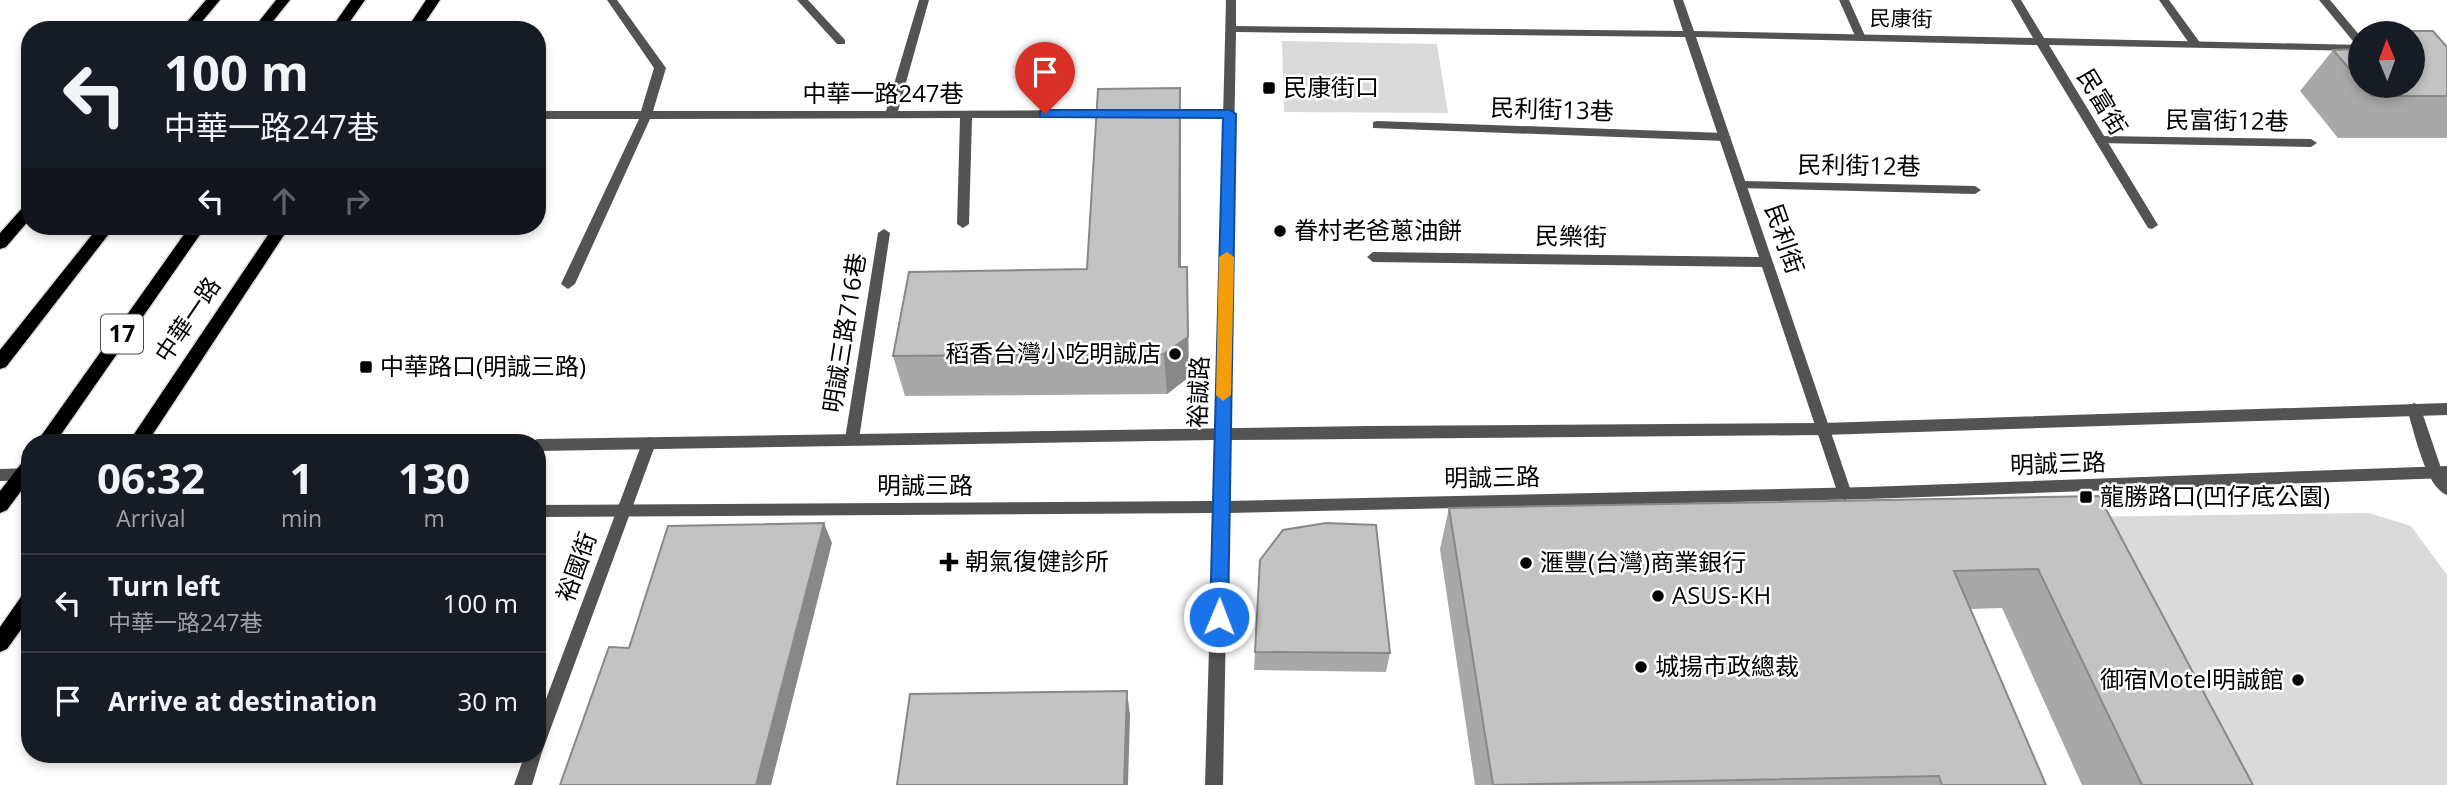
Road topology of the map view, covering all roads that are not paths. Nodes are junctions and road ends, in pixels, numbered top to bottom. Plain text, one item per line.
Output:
1 (213, 0) edge
2 (283, 0) edge
3 (358, 0) edge
4 (433, 0) edge
5 (612, 0) edge
6 (802, 0) edge
7 (924, 0) edge
8 (1231, 0) edge
9 (1678, 0) edge
10 (1844, 0) edge
11 (2016, 0) edge
12 (2164, 0) edge
13 (2323, 0) edge
14 (195, 21) edge
15 (267, 21) edge
16 (343, 21) edge
17 (419, 21) edge
18 (1231, 29) junction
19 (2348, 30) edge
20 (1689, 34) junction
21 (1861, 38) junction
22 (2040, 41) junction
23 (841, 42) dead end
24 (2195, 44) junction
25 (2348, 46) edge
26 (1132, 114) edge
27 (1146, 114) edge
28 (1230, 114) junction
29 (546, 115) edge
30 (646, 115) junction
31 (891, 115) junction
32 (965, 115) junction
33 (1377, 125) dead end
34 (1725, 137) junction
35 (2100, 140) junction
36 (2311, 143) dead end
37 (1741, 185) junction
38 (1975, 190) dead end
39 (21, 219) edge
40 (963, 224) dead end
41 (2152, 225) dead end
42 (884, 233) dead end
43 (100, 235) edge
44 (192, 235) edge
45 (276, 235) edge
46 (0, 243) edge
47 (1373, 257) dead end
48 (1768, 262) junction
49 (568, 284) dead end
50 (0, 362) edge
51 (2447, 408) edge
52 (2414, 409) junction
53 (1823, 429) junction
54 (51, 434) edge
55 (143, 434) edge
56 (1222, 434) junction
57 (852, 439) junction
58 (649, 443) junction
59 (546, 445) edge
60 (21, 472) edge
61 (2441, 473) edge
62 (0, 474) edge
63 (21, 479) edge
64 (2447, 489) edge
65 (1845, 494) junction
66 (0, 505) edge
67 (1222, 507) junction
68 (546, 511) edge
69 (623, 511) junction
70 (21, 613) edge
71 (0, 643) edge
72 (546, 721) edge
73 (531, 763) edge
74 (523, 785) edge
75 (1214, 785) edge

1 - 14 main road
2 - 15 main road
3 - 16 main road
4 - 17 main road
5 - 30 street
6 - 23 street
7 - 31 street
8 - 18 street, 裕誠路
9 - 20 street, 民利街
10 - 21 street
11 - 22 street, 民富街
12 - 24 street
13 - 19 street
18 - 20 street, 民康街
18 - 28 street, 裕誠路
20 - 21 street, 民康街
20 - 34 street, 民利街
21 - 22 street, 民康街
22 - 24 street, 民康街
22 - 35 street, 民富街
24 - 25 street, 民康街
26 - 32 street, 中華一路247巷
27 - 28 street
28 - 56 street, 裕誠路
29 - 30 street, 中華一路247巷
30 - 31 street, 中華一路247巷
30 - 49 street
31 - 32 street, 中華一路247巷
32 - 40 street
33 - 34 street, 民利街13巷
34 - 37 street, 民利街
35 - 36 street, 民富街12巷
35 - 41 street, 民富街
37 - 38 street, 民利街12巷
37 - 48 street, 民利街
39 - 46 main road
42 - 57 street, 明誠三路716巷
43 - 50 main road
44 - 54 main road, 中華一路 / 17
45 - 55 main road, 中華一路
47 - 48 street, 民樂街
48 - 53 street, 民利街
51 - 52 street, 明誠三路
52 - 53 street, 明誠三路
52 - 61 street
53 - 56 street, 明誠三路
53 - 65 street, 民利街
56 - 57 street, 明誠三路
56 - 67 street, 裕誠路
57 - 58 street, 明誠三路
58 - 59 street, 明誠三路
58 - 69 street, 裕國街
60 - 62 street
61 - 64 street
61 - 65 street, 明誠三路
63 - 66 main road
65 - 67 street, 明誠三路
67 - 69 street, 明誠三路
67 - 75 street, 裕誠路
68 - 69 street, 明誠三路
69 - 72 street, 裕國街
70 - 71 main road
73 - 74 street

